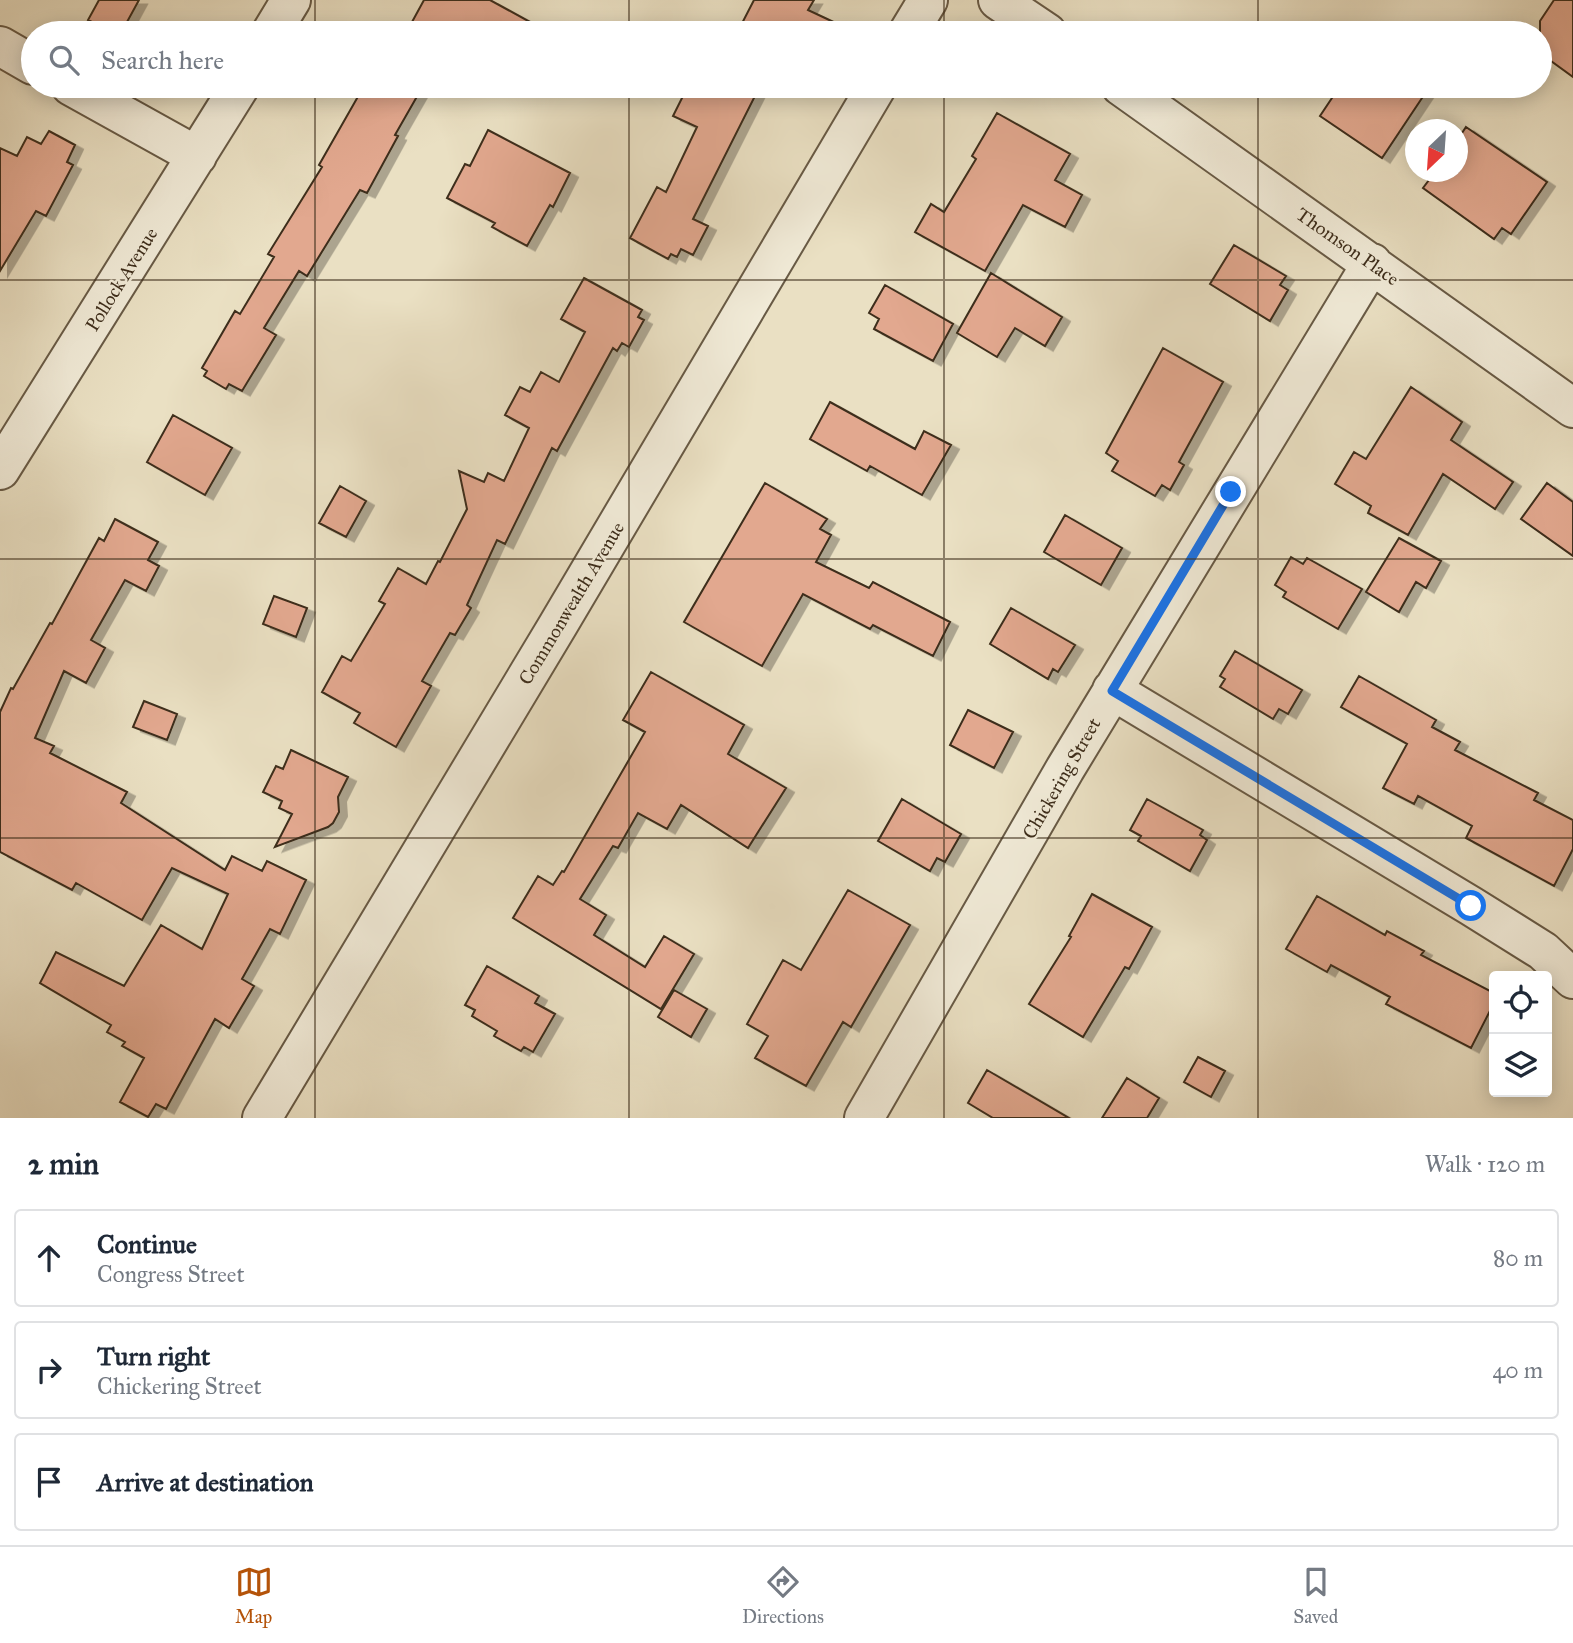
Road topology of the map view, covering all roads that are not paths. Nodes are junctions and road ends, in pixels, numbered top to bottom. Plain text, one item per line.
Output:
1 (291, 0) edge
2 (928, 0) edge
3 (998, 0) edge
4 (278, 21) edge
5 (915, 21) edge
6 (1029, 21) edge
7 (0, 46) edge
8 (21, 58) edge
9 (93, 98) edge
10 (233, 98) edge
11 (870, 98) edge
12 (1138, 98) edge
13 (197, 156) junction
14 (1373, 263) junction
15 (1573, 408) edge
16 (0, 470) edge
17 (1112, 691) junction
18 (1573, 979) edge
19 (262, 1118) edge
20 (864, 1118) edge

1 - 4 street
2 - 5 street
3 - 6 street
7 - 8 street
9 - 13 street
10 - 13 street, Pollock Avenue
11 - 19 street, Commonwealth Avenue
12 - 14 street, Thomson Place
13 - 16 street, Pollock Avenue
14 - 15 street, Thomson Place
14 - 17 street, Chickering Street
17 - 18 street
17 - 20 street, Chickering Street

